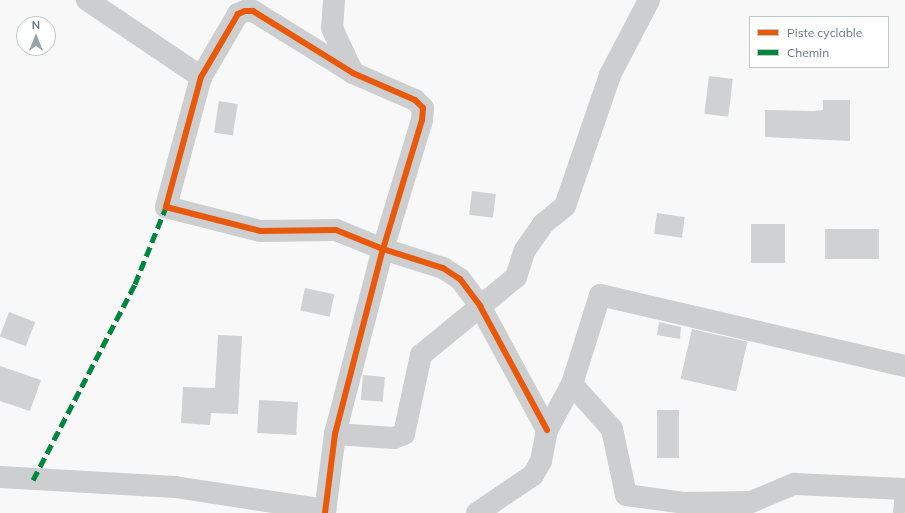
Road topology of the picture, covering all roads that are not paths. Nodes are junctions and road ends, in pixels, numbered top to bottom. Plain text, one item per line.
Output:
1 (87, 0) edge
2 (334, 0) edge
3 (649, 0) edge
4 (353, 73) junction
5 (201, 77) junction
6 (384, 249) junction
7 (480, 306) junction
8 (905, 366) edge
9 (572, 384) junction
10 (547, 430) junction
11 (334, 434) junction
12 (0, 477) edge
13 (905, 489) edge
14 (905, 502) edge
15 (325, 511) edge
16 (477, 513) edge
17 (904, 513) edge

1 - 5 street
2 - 4 street
3 - 7 street
4 - 5 street
4 - 6 street
5 - 6 street
6 - 7 street
6 - 11 street
7 - 10 street
7 - 11 street
8 - 9 street
9 - 10 street
9 - 13 street
10 - 16 street
11 - 15 street
12 - 15 street
14 - 17 street

